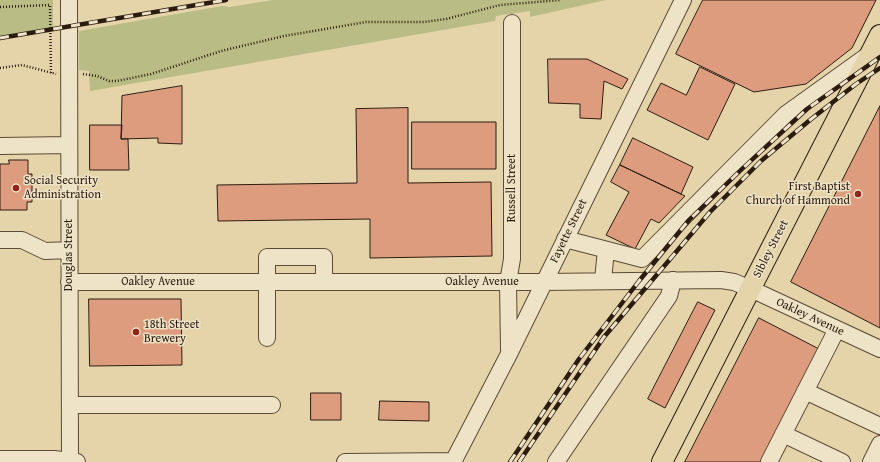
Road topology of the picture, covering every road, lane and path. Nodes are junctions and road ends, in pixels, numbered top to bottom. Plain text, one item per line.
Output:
1 (68, 0) edge
2 (560, 0) edge
3 (683, 0) edge
4 (0, 7) edge
5 (512, 23) dead end
6 (880, 35) edge
7 (871, 53) junction
8 (0, 68) edge
9 (89, 74) dead end
10 (69, 145) junction
11 (0, 146) edge
12 (565, 239) junction
13 (0, 240) edge
14 (69, 250) junction
15 (606, 250) junction
16 (642, 259) junction
17 (603, 280) junction
18 (673, 280) junction
19 (625, 281) junction
20 (69, 282) junction
21 (267, 282) junction
22 (324, 282) junction
23 (508, 282) junction
24 (543, 282) junction
25 (751, 289) junction
26 (836, 329) junction
27 (267, 338) dead end
28 (880, 349) edge
29 (509, 354) junction
30 (805, 391) junction
31 (70, 405) junction
32 (272, 405) dead end
33 (880, 426) edge
34 (783, 434) junction
35 (880, 444) edge
36 (0, 459) edge
37 (72, 462) edge
38 (344, 462) edge
39 (453, 462) edge
40 (556, 462) edge
41 (662, 462) edge
42 (769, 462) edge
43 (842, 462) edge
44 (871, 462) edge

1 - 10 street, Douglas Street
2 - 9 path
3 - 12 street, Fayette Street
4 - 8 path
5 - 23 street, Russell Street
6 - 7 main road, Sibley Street
7 - 16 street
7 - 25 main road, Sibley Street
10 - 11 street
10 - 14 street, Douglas Street
12 - 15 street
12 - 24 street, Fayette Street
13 - 14 street
14 - 20 street, Douglas Street
15 - 16 street
15 - 17 street
16 - 19 street
17 - 19 street, Oakley Avenue
17 - 24 street, Oakley Avenue
18 - 19 street, Oakley Avenue
18 - 25 street, Oakley Avenue
18 - 40 street
20 - 21 street, Oakley Avenue
20 - 31 street, Douglas Street
21 - 22 street, Oakley Avenue
21 - 22 street
21 - 27 street
22 - 23 street, Oakley Avenue
23 - 24 street, Oakley Avenue
23 - 29 street, Russell Street
24 - 29 street, Fayette Street
25 - 26 street, Oakley Avenue
25 - 41 main road, Sibley Street
26 - 28 street, Oakley Avenue
26 - 30 street
29 - 39 street, Fayette Street
30 - 33 street
30 - 34 street
31 - 32 street
31 - 37 street, Douglas Street
34 - 42 street
34 - 43 street
35 - 44 street
36 - 37 street
38 - 39 street

